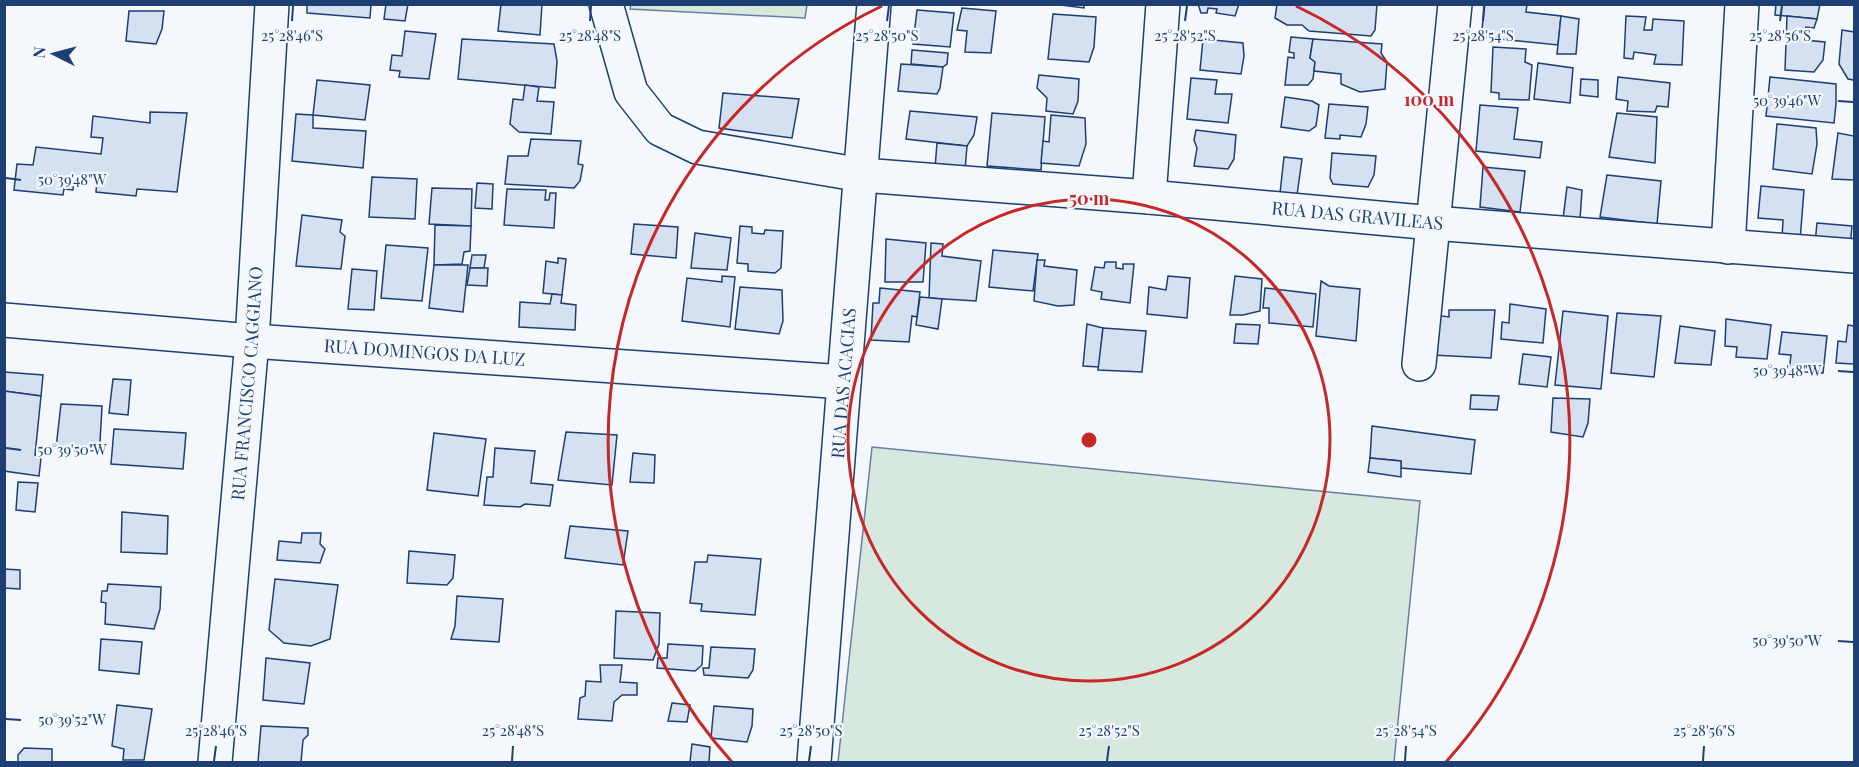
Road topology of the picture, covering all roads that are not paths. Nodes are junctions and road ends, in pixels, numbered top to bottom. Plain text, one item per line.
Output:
1 (272, 4) edge
2 (606, 4) edge
3 (874, 4) edge
4 (1163, 4) edge
5 (1455, 4) edge
6 (1742, 4) edge
7 (862, 175) junction
8 (1149, 197) junction
9 (1433, 224) junction
10 (1728, 247) junction
11 (1854, 256) edge
12 (4, 320) edge
13 (252, 341) junction
14 (1419, 364) dead end
15 (844, 382) junction
16 (215, 762) edge
17 (814, 762) edge

1 - 13 street, RUA FRANCISCO CAGGIANO
2 - 7 street, RUA DAS GRAVILEAS
3 - 7 street, RUA DAS ACACIAS
4 - 8 street
5 - 9 street
6 - 10 street
7 - 8 street, RUA DAS GRAVILEAS
7 - 15 street, RUA DAS ACACIAS
8 - 9 street, RUA DAS GRAVILEAS
9 - 10 street, RUA DAS GRAVILEAS
9 - 14 street
10 - 11 street, RUA DAS GRAVILEAS
12 - 13 street, RUA DOMINGOS DA LUZ
13 - 15 street, RUA DOMINGOS DA LUZ
13 - 16 street, RUA FRANCISCO CAGGIANO
15 - 17 street, RUA DAS ACACIAS

